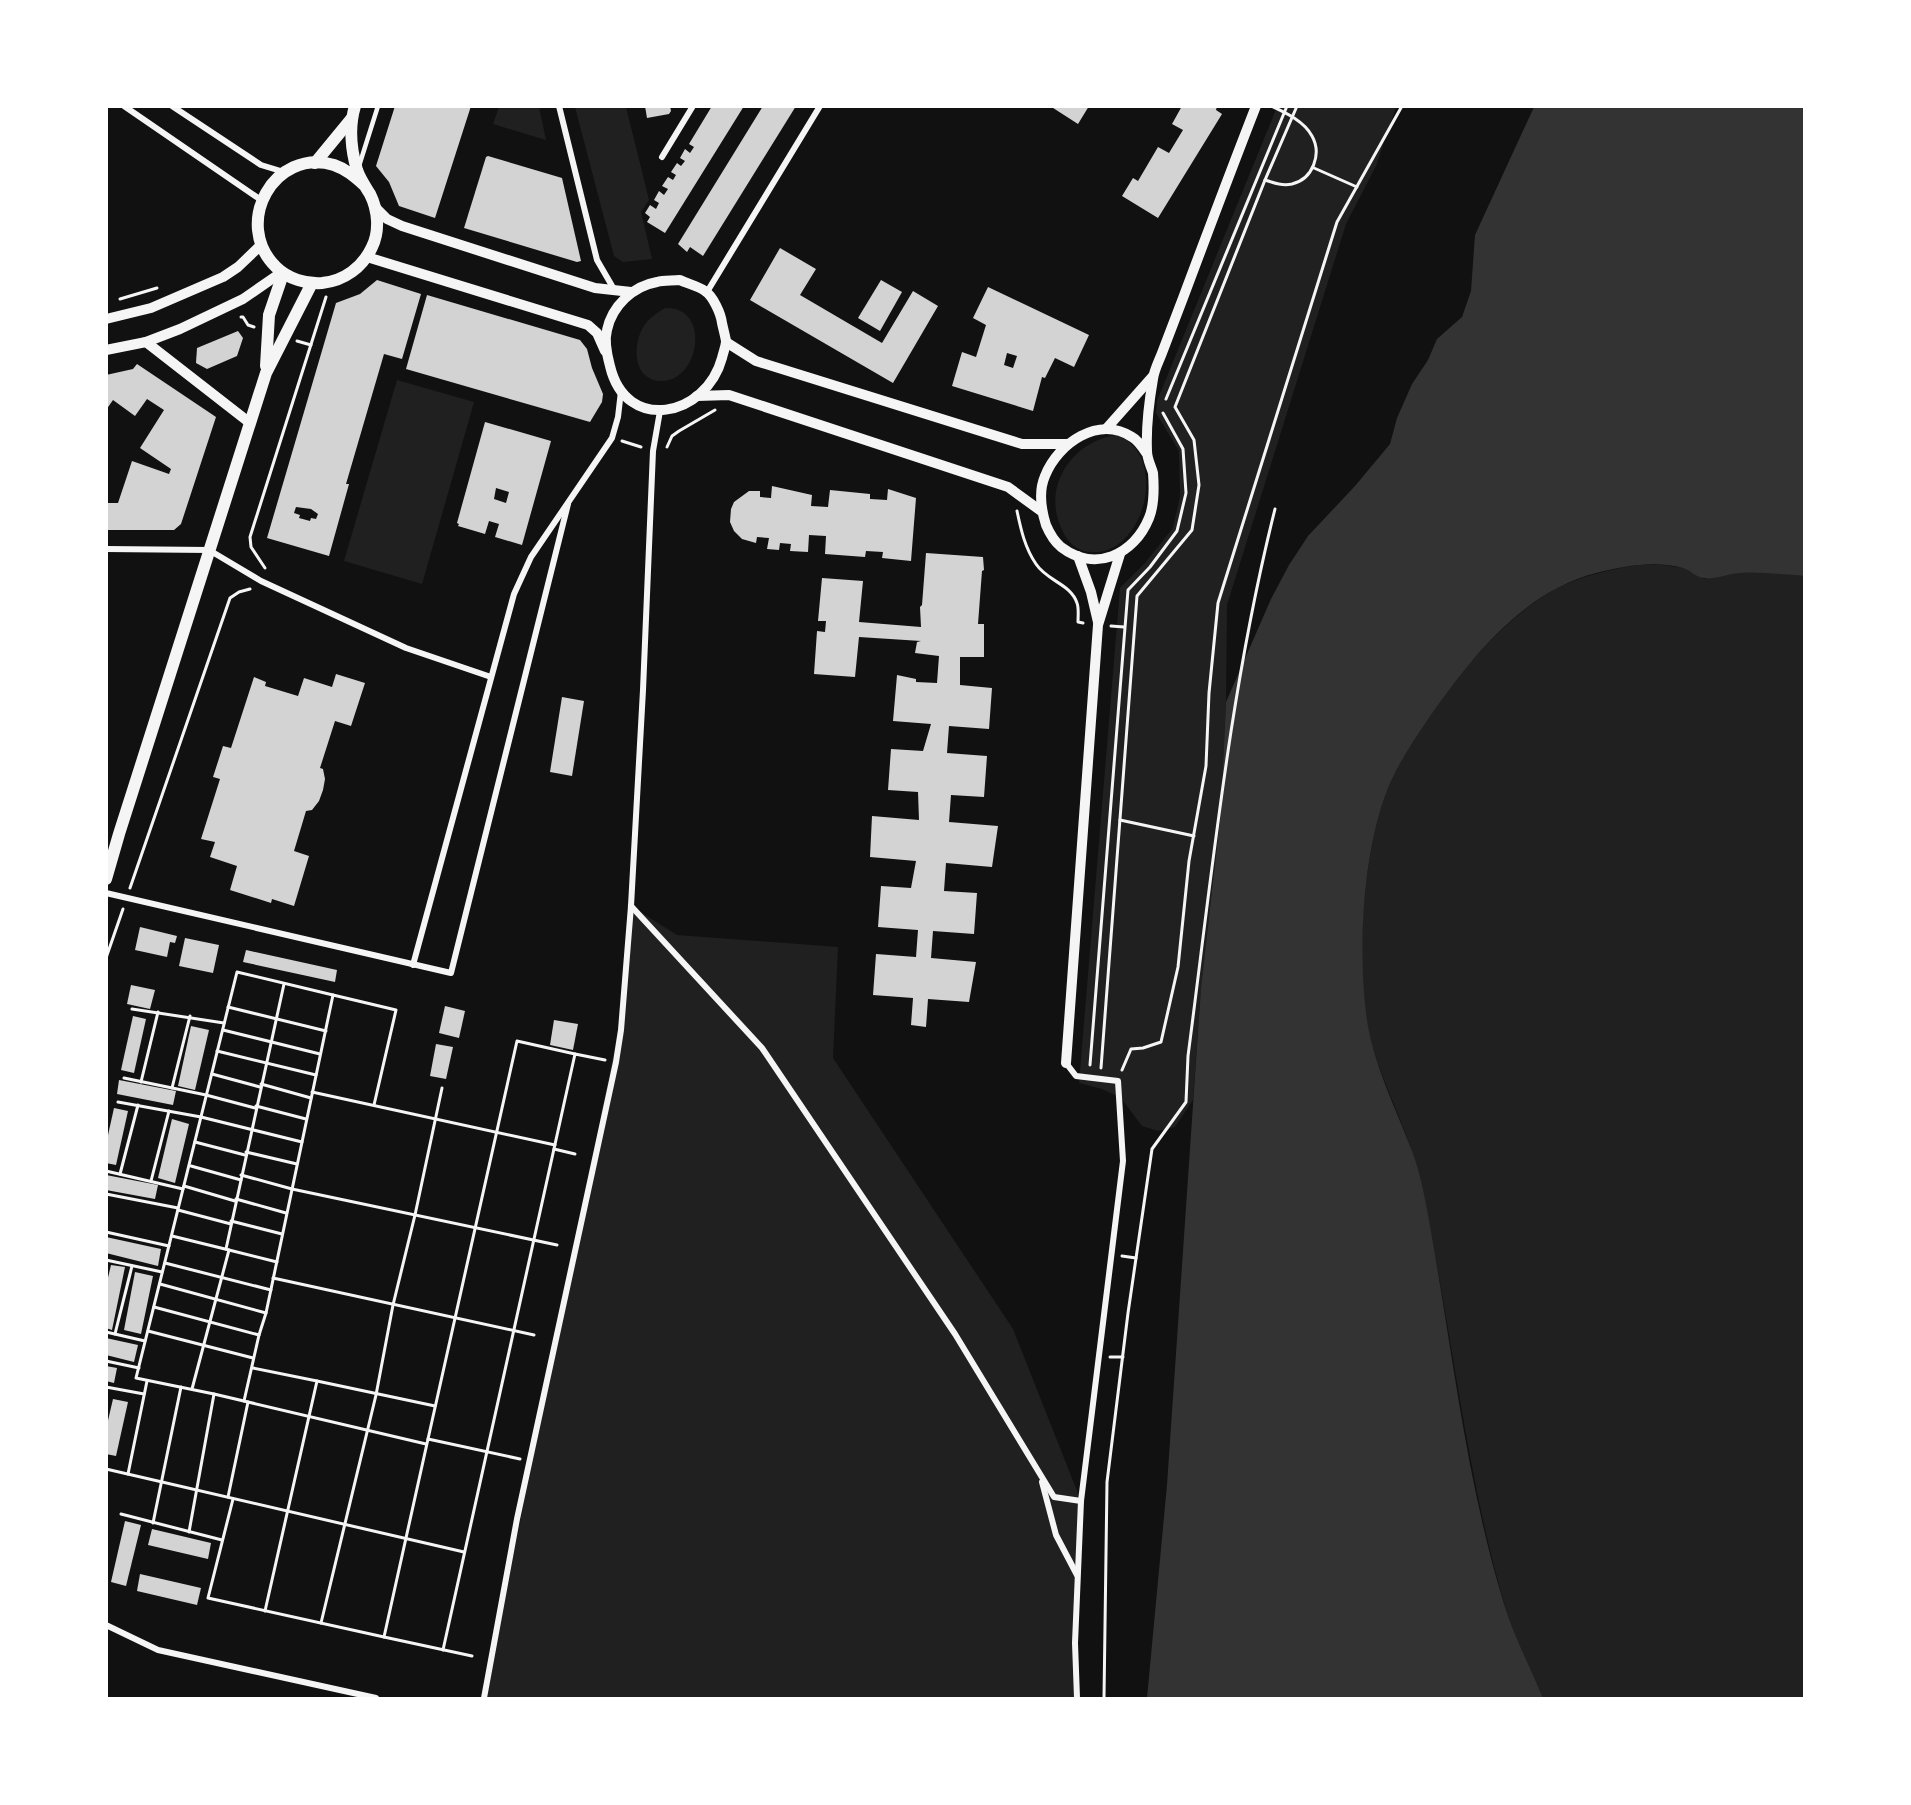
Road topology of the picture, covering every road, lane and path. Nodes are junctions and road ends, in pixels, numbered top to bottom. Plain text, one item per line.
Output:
1 (124, 106) edge
2 (172, 106) edge
3 (378, 106) edge
4 (559, 106) edge
5 (693, 106) edge
6 (820, 106) edge
7 (1256, 106) edge
8 (1271, 106) edge
9 (1287, 106) edge
10 (1297, 106) edge
11 (1402, 106) edge
12 (354, 112) edge
13 (1285, 112) junction
14 (1293, 117) junction
15 (662, 157) dead end
16 (315, 163) junction
17 (1314, 168) junction
18 (357, 171) junction
19 (285, 172) junction
20 (1265, 180) junction
21 (364, 185) junction
22 (1357, 187) junction
23 (261, 200) junction
24 (375, 207) junction
25 (261, 245) junction
26 (366, 257) junction
27 (283, 273) junction
28 (312, 283) junction
29 (615, 292) junction
30 (631, 292) junction
31 (707, 292) junction
32 (329, 293) dead end
33 (106, 319) edge
34 (146, 342) junction
35 (726, 342) junction
36 (106, 350) edge
37 (607, 354) junction
38 (266, 373) junction
39 (1153, 376) junction
40 (621, 391) junction
41 (697, 396) junction
42 (1166, 399) dead end
43 (715, 410) dead end
44 (1161, 410) dead end
45 (660, 411) junction
46 (250, 423) junction
47 (1106, 429) junction
48 (612, 438) junction
49 (1068, 444) junction
50 (653, 451) junction
51 (1147, 454) junction
52 (568, 504) junction
53 (1275, 509) dead end
54 (1017, 510) dead end
55 (1041, 511) junction
56 (106, 549) edge
57 (209, 550) junction
58 (1120, 554) junction
59 (1078, 556) junction
60 (261, 581) junction
61 (1098, 625) junction
62 (1124, 627) junction
63 (491, 677) junction
64 (1120, 820) junction
65 (1194, 836) junction
66 (106, 879) edge
67 (106, 893) edge
68 (126, 899) junction
69 (631, 906) junction
70 (106, 958) edge
71 (413, 965) junction
72 (284, 983) junction
73 (333, 995) junction
74 (228, 1007) junction
75 (132, 1009) dead end
76 (158, 1012) junction
77 (190, 1016) junction
78 (275, 1019) junction
79 (224, 1023) junction
80 (223, 1030) junction
81 (326, 1031) junction
82 (270, 1041) junction
83 (217, 1051) junction
84 (320, 1054) junction
85 (575, 1054) junction
86 (616, 1062) junction
87 (265, 1063) junction
88 (1066, 1063) joint
89 (212, 1074) junction
90 (316, 1075) junction
91 (1089, 1077) junction
92 (124, 1078) dead end
93 (1100, 1079) junction
94 (1118, 1081) junction
95 (141, 1082) junction
96 (260, 1085) junction
97 (172, 1088) junction
98 (442, 1088) dead end
99 (312, 1092) junction
100 (206, 1095) junction
101 (311, 1098) junction
102 (118, 1102) dead end
103 (138, 1105) junction
104 (374, 1105) junction
105 (256, 1107) junction
106 (169, 1111) junction
107 (201, 1117) junction
108 (307, 1119) junction
109 (435, 1119) junction
110 (251, 1130) junction
111 (496, 1133) junction
112 (195, 1142) junction
113 (302, 1142) junction
114 (555, 1147) junction
115 (246, 1154) junction
116 (575, 1154) dead end
117 (297, 1164) junction
118 (190, 1166) junction
119 (106, 1171) edge
120 (120, 1174) junction
121 (241, 1175) junction
122 (241, 1180) junction
123 (151, 1181) junction
124 (183, 1188) junction
125 (292, 1189) junction
126 (106, 1194) edge
127 (236, 1200) junction
128 (178, 1209) junction
129 (287, 1213) junction
130 (415, 1215) junction
131 (231, 1222) junction
132 (475, 1227) junction
133 (106, 1232) edge
134 (282, 1234) junction
135 (172, 1236) junction
136 (534, 1240) junction
137 (557, 1245) dead end
138 (169, 1246) junction
139 (227, 1249) junction
140 (106, 1260) edge
141 (277, 1262) junction
142 (165, 1263) junction
143 (132, 1266) junction
144 (162, 1272) junction
145 (222, 1278) junction
146 (273, 1278) junction
147 (160, 1284) junction
148 (271, 1290) junction
149 (216, 1300) junction
150 (393, 1305) junction
151 (153, 1307) junction
152 (266, 1313) junction
153 (455, 1318) junction
154 (210, 1322) junction
155 (514, 1329) junction
156 (148, 1330) junction
157 (106, 1332) edge
158 (115, 1334) junction
159 (259, 1335) junction
160 (534, 1335) dead end
161 (145, 1341) junction
162 (204, 1346) junction
163 (254, 1359) junction
164 (106, 1361) edge
165 (139, 1368) junction
166 (252, 1368) junction
167 (147, 1381) junction
168 (317, 1381) junction
169 (107, 1387) edge
170 (181, 1387) junction
171 (192, 1389) junction
172 (144, 1394) junction
173 (214, 1394) junction
174 (106, 1395) edge
175 (376, 1395) junction
176 (246, 1402) junction
177 (435, 1406) junction
178 (309, 1416) junction
179 (367, 1430) junction
180 (428, 1439) junction
181 (427, 1444) junction
182 (487, 1452) junction
183 (530, 1461) junction
184 (106, 1469) edge
185 (128, 1474) junction
186 (1041, 1475) junction
187 (161, 1482) junction
188 (198, 1490) junction
189 (228, 1497) junction
190 (233, 1498) junction
191 (1081, 1501) junction
192 (288, 1511) junction
193 (121, 1514) dead end
194 (153, 1523) junction
195 (345, 1524) junction
196 (189, 1532) junction
197 (406, 1538) junction
198 (222, 1540) junction
199 (465, 1552) junction
200 (1077, 1575) junction
201 (266, 1611) junction
202 (321, 1623) junction
203 (106, 1625) edge
204 (384, 1637) junction
205 (443, 1650) junction
206 (472, 1656) dead end
207 (376, 1698) edge
208 (484, 1698) edge
209 (1077, 1698) edge
210 (1104, 1698) edge

1 - 23 street
2 - 19 street
3 - 18 lane
4 - 29 street
5 - 15 street
6 - 31 street
7 - 39 street
8 - 13 path
9 - 13 path
10 - 14 path
11 - 22 path
12 - 16 main road
12 - 18 main road
13 - 14 path
13 - 42 path
14 - 17 path
14 - 20 path
16 - 19 main road
16 - 21 main road
17 - 20 path
17 - 22 path
18 - 21 main road
19 - 23 main road
20 - 64 path
21 - 24 main road
22 - 65 path
23 - 25 main road
24 - 26 main road
24 - 29 street
25 - 27 main road
25 - 33 street
26 - 28 main road
26 - 37 street
27 - 28 main road
27 - 34 street
27 - 38 main road
28 - 38 main road
29 - 30 street
30 - 31 street
30 - 37 street
31 - 35 street
32 - 60 path
34 - 36 street
34 - 46 street
35 - 41 street
35 - 49 street
37 - 40 street
38 - 46 main road
39 - 47 street
39 - 51 street
40 - 45 street
40 - 48 street
41 - 45 street
41 - 55 street
43 - 50 path
44 - 62 path
45 - 50 street
46 - 57 main road
47 - 49 street
47 - 51 street
48 - 50 path
48 - 52 street
49 - 55 street
50 - 69 street
51 - 58 street
52 - 63 street
52 - 71 street
53 - 210 path
54 - 61 path
55 - 59 street
56 - 57 street
57 - 60 street
57 - 66 main road
58 - 59 street
58 - 61 street
59 - 61 street
60 - 63 street
60 - 68 path
61 - 62 path
61 - 88 street
62 - 91 path
63 - 71 street
64 - 65 path
64 - 93 path
65 - 94 path
67 - 68 street
68 - 70 path
68 - 71 street
69 - 86 street
69 - 186 street
72 - 73 path
72 - 74 path
72 - 78 path
73 - 81 path
73 - 104 path
74 - 78 path
74 - 79 path
75 - 76 path
76 - 77 path
76 - 95 path
77 - 79 path
77 - 97 path
78 - 81 path
78 - 82 path
79 - 80 path
80 - 82 path
80 - 83 path
81 - 84 path
82 - 84 path
82 - 87 path
83 - 87 path
83 - 89 path
84 - 90 path
85 - 86 path
85 - 111 path
85 - 114 path
86 - 183 street
87 - 90 path
87 - 96 path
88 - 91 street
89 - 96 path
89 - 100 path
90 - 99 path
91 - 93 street
92 - 95 path
93 - 94 street
94 - 191 street
95 - 97 path
96 - 101 path
96 - 105 path
97 - 100 path
98 - 109 path
99 - 101 path
99 - 104 path
100 - 105 path
100 - 107 path
101 - 108 path
102 - 103 path
103 - 106 path
103 - 120 path
104 - 109 path
105 - 108 path
105 - 110 path
106 - 107 path
106 - 123 path
107 - 110 path
107 - 112 path
108 - 113 path
109 - 111 path
109 - 130 path
110 - 113 path
110 - 115 path
111 - 114 path
111 - 132 path
112 - 115 path
112 - 118 path
113 - 117 path
114 - 116 path
114 - 136 path
115 - 117 path
115 - 121 path
117 - 125 path
118 - 122 path
118 - 124 path
119 - 120 path
120 - 123 path
121 - 122 path
121 - 125 path
122 - 127 path
123 - 124 path
124 - 127 path
124 - 128 path
125 - 129 path
125 - 130 path
126 - 128 path
127 - 129 path
127 - 131 path
128 - 131 path
128 - 135 path
129 - 134 path
130 - 132 path
130 - 150 path
131 - 134 path
131 - 139 path
132 - 136 path
132 - 153 path
133 - 138 path
134 - 141 path
135 - 138 path
135 - 139 path
136 - 137 path
136 - 155 path
138 - 142 path
139 - 141 path
139 - 145 path
140 - 143 path
141 - 146 path
142 - 144 path
142 - 145 path
143 - 144 path
143 - 158 path
144 - 147 path
145 - 148 path
145 - 149 path
146 - 148 path
146 - 150 path
147 - 149 path
147 - 151 path
148 - 152 path
149 - 152 path
149 - 154 path
150 - 153 path
150 - 175 path
151 - 154 path
151 - 156 path
152 - 159 path
153 - 155 path
153 - 177 path
154 - 159 path
154 - 162 path
155 - 160 path
155 - 182 path
156 - 161 path
156 - 162 path
157 - 158 path
158 - 161 path
159 - 163 path
161 - 165 path
162 - 163 path
162 - 171 path
163 - 166 path
164 - 165 path
165 - 167 path
166 - 168 path
166 - 176 path
167 - 170 path
167 - 172 path
168 - 175 path
168 - 178 path
169 - 172 path
169 - 174 path
170 - 171 path
170 - 187 path
171 - 173 path
172 - 185 path
173 - 176 path
173 - 188 path
175 - 177 path
175 - 179 path
176 - 178 path
176 - 189 path
177 - 180 path
178 - 179 path
178 - 192 path
179 - 181 path
179 - 195 path
180 - 181 path
180 - 182 path
181 - 197 path
182 - 183 path
182 - 199 path
183 - 208 street
184 - 185 path
185 - 187 path
186 - 191 street
186 - 200 street
187 - 188 path
187 - 194 path
188 - 189 path
188 - 196 path
189 - 190 path
190 - 192 path
190 - 198 path
191 - 200 street
192 - 195 path
192 - 201 path
193 - 194 path
194 - 196 path
195 - 197 path
195 - 202 path
196 - 198 path
197 - 199 path
197 - 204 path
198 - 201 path
199 - 205 path
200 - 209 street
201 - 202 path
202 - 204 path
203 - 207 street
204 - 205 path
205 - 206 path

